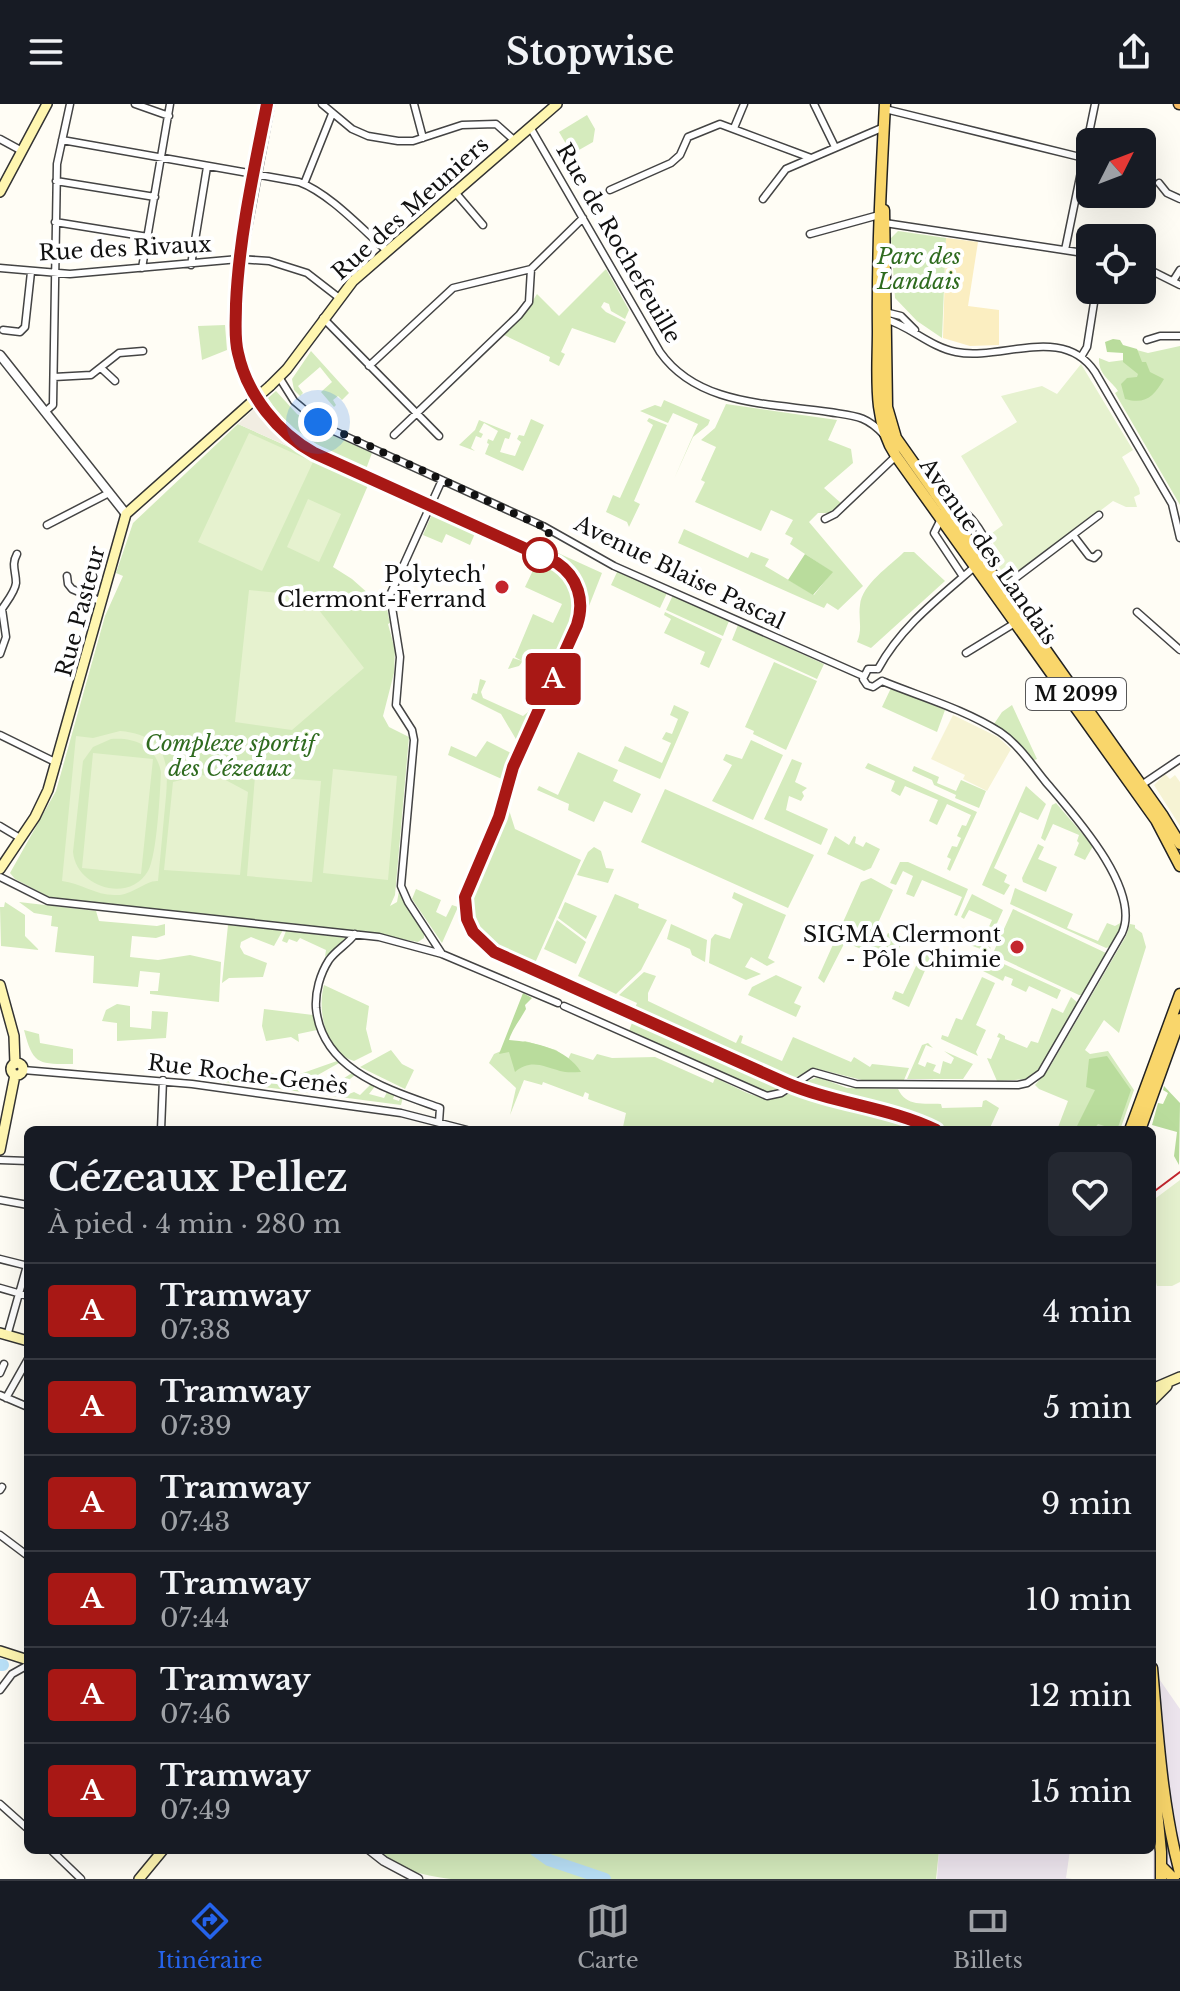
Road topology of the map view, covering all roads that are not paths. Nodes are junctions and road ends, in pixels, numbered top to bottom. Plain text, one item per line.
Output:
1 (47, 104) edge
2 (70, 104) edge
3 (135, 104) edge
4 (170, 104) edge
5 (271, 104) edge
6 (414, 104) edge
7 (556, 104) edge
8 (744, 104) edge
9 (814, 104) edge
10 (1095, 104) edge
11 (325, 105) edge
12 (885, 106) edge
13 (332, 114) junction
14 (169, 116) junction
15 (530, 127) junction
16 (884, 127) junction
17 (734, 128) junction
18 (1090, 128) edge
19 (423, 138) junction
20 (0, 139) edge
21 (62, 140) junction
22 (514, 140) junction
23 (835, 147) junction
24 (22, 151) junction
25 (1076, 156) edge
26 (811, 158) junction
27 (162, 159) junction
28 (207, 167) junction
29 (256, 176) junction
30 (56, 181) junction
31 (1159, 183) dead end
32 (304, 184) junction
33 (610, 190) dead end
34 (454, 191) junction
35 (0, 192) edge
36 (155, 197) junction
37 (1076, 197) edge
38 (763, 199) dead end
39 (1180, 199) edge
40 (583, 218) junction
41 (882, 219) junction
42 (55, 222) junction
43 (483, 225) dead end
44 (810, 234) dead end
45 (148, 237) junction
46 (386, 250) junction
47 (1065, 250) junction
48 (1076, 252) edge
49 (242, 260) junction
50 (191, 265) junction
51 (0, 268) edge
52 (142, 268) junction
53 (531, 269) junction
54 (1180, 270) edge
55 (31, 272) junction
56 (1156, 273) edge
57 (53, 274) junction
58 (1177, 283) edge
59 (338, 297) junction
60 (1094, 304) edge
61 (883, 315) junction
62 (323, 318) junction
63 (3, 330) dead end
64 (1180, 336) edge
65 (1147, 340) dead end
66 (143, 351) dead end
67 (0, 355) edge
68 (1081, 357) junction
69 (369, 366) junction
70 (101, 368) junction
71 (54, 377) junction
72 (279, 377) junction
73 (115, 381) dead end
74 (879, 403) junction
75 (45, 412) junction
76 (415, 414) junction
77 (865, 418) junction
78 (394, 435) dead end
79 (439, 436) dead end
80 (887, 439) junction
81 (896, 456) junction
82 (442, 480) junction
83 (109, 493) junction
84 (126, 514) junction
85 (1099, 515) dead end
86 (944, 517) junction
87 (825, 519) dead end
88 (47, 525) dead end
89 (1073, 535) junction
90 (1180, 538) edge
91 (17, 554) dead end
92 (1098, 554) dead end
93 (978, 563) junction
94 (962, 575) junction
95 (67, 576) dead end
96 (1001, 589) junction
97 (102, 602) junction
98 (1137, 612) dead end
99 (1015, 623) junction
100 (1180, 650) edge
101 (966, 653) dead end
102 (0, 654) edge
103 (878, 669) junction
104 (863, 676) junction
105 (882, 681) junction
106 (0, 735) edge
107 (1180, 759) edge
108 (57, 763) junction
109 (1138, 788) junction
110 (0, 826) edge
111 (20, 838) junction
112 (1180, 844) edge
113 (1180, 866) edge
114 (0, 869) edge
115 (0, 877) edge
116 (355, 934) junction
117 (431, 940) junction
118 (414, 945) junction
119 (442, 954) junction
120 (0, 985) edge
121 (1180, 994) edge
122 (1180, 1019) edge
123 (18, 1070) junction
124 (163, 1080) junction
125 (408, 1096) junction
126 (401, 1113) junction
127 (439, 1122) junction
128 (161, 1126) edge
129 (453, 1126) edge
130 (1131, 1126) edge
131 (1141, 1126) edge
132 (2, 1130) edge
133 (0, 1150) edge
134 (0, 1160) edge
135 (24, 1161) edge
136 (0, 1200) edge
137 (24, 1204) edge
138 (0, 1259) edge
139 (24, 1264) edge
140 (24, 1277) edge
141 (0, 1288) edge
142 (19, 1293) junction
143 (24, 1295) edge
144 (3, 1334) edge
145 (24, 1340) edge
146 (4, 1364) dead end
147 (24, 1365) edge
148 (0, 1373) edge
149 (1176, 1379) edge
150 (1156, 1387) edge
151 (3, 1397) edge
152 (1156, 1397) edge
153 (24, 1406) edge
154 (0, 1535) edge
155 (24, 1553) edge
156 (0, 1651) edge
157 (12, 1653) junction
158 (24, 1660) edge
159 (24, 1665) edge
160 (12, 1674) junction
161 (0, 1690) edge
162 (1156, 1706) edge
163 (1156, 1801) edge
164 (0, 1804) edge
165 (24, 1825) edge
166 (1177, 1851) edge
167 (55, 1854) edge
168 (160, 1854) edge
169 (376, 1854) edge
170 (1162, 1863) junction
171 (1180, 1873) edge
172 (81, 1879) edge
173 (139, 1879) edge
174 (418, 1879) edge
175 (1161, 1879) edge
176 (1174, 1879) edge

1 - 24 main road
2 - 21 street
3 - 14 street
4 - 14 street
5 - 29 street
6 - 19 street
7 - 15 main road, Rue des Meuniers
8 - 17 street
9 - 23 street
10 - 18 street
11 - 13 street
12 - 16 main road, M 2099
12 - 25 street
13 - 19 street
13 - 32 street
14 - 27 street
15 - 22 main road, Rue des Meuniers
15 - 40 street, Rue de Rochefeuille
16 - 23 street
16 - 41 main road, M 2099
17 - 26 street
17 - 33 street
19 - 22 street
20 - 24 street
21 - 27 street
21 - 30 street
22 - 34 main road, Rue des Meuniers
23 - 26 street
24 - 35 main road
26 - 38 street
27 - 28 street
27 - 36 street
28 - 29 street
28 - 50 street
29 - 32 street
29 - 49 street
30 - 36 street
30 - 42 street
31 - 39 street
32 - 46 street
34 - 43 street
34 - 46 main road, Rue des Meuniers
36 - 45 street
37 - 47 street
40 - 53 street
40 - 77 street, Rue de Rochefeuille
41 - 44 street
41 - 47 street
41 - 61 main road, M 2099
42 - 45 street
42 - 57 street
45 - 52 street
46 - 59 main road, Rue des Meuniers
47 - 48 street
49 - 50 street, Rue des Rivaux
49 - 59 street, Rue des Rivaux
50 - 52 street, Rue des Rivaux
51 - 55 street, Rue des Rivaux
52 - 57 street, Rue des Rivaux
53 - 69 street
53 - 76 street
54 - 58 street
55 - 57 street, Rue des Rivaux
55 - 63 street
56 - 58 street
57 - 71 street
59 - 62 main road, Rue des Meuniers
60 - 68 street
61 - 68 street
61 - 74 main road, Avenue des Landais / M 2099
61 - 86 main road, Avenue des Landais / M 2099
62 - 69 street
62 - 72 main road, Rue des Meuniers
64 - 65 street
66 - 70 street
67 - 75 street
68 - 90 street
69 - 76 street
70 - 71 street
70 - 73 street
71 - 75 street
72 - 82 street, Avenue Blaise Pascal
72 - 84 main road, Rue des Meuniers, bridge
74 - 77 street
74 - 80 main road, Avenue des Landais / M 2099
75 - 83 street
76 - 78 street
76 - 79 street
77 - 80 street
80 - 81 main road, Avenue des Landais / M 2099
81 - 86 main road, Avenue des Landais / M 2099
81 - 87 street
82 - 104 street, Avenue Blaise Pascal
82 - 117 street
83 - 84 street
83 - 88 street
84 - 97 main road, Rue Pasteur
85 - 89 street
86 - 93 main road, Avenue des Landais / M 2099
86 - 93 street
86 - 94 street
89 - 92 street
89 - 96 street
91 - 102 street
93 - 94 street
93 - 96 main road, Avenue des Landais / M 2099
93 - 99 main road, Avenue des Landais / M 2099
94 - 103 street
95 - 97 street
96 - 109 main road, Avenue des Landais / M 2099
97 - 108 main road, Rue Pasteur
98 - 100 street
99 - 101 street
99 - 109 main road, Avenue des Landais / M 2099
103 - 104 street
103 - 105 street
104 - 105 street, Avenue Blaise Pascal
105 - 119 street, Avenue Blaise Pascal
106 - 108 street
107 - 109 street
108 - 111 main road, Rue Pasteur
109 - 112 main road, M 2099
109 - 113 main road, M 2099
110 - 111 street
111 - 114 main road, Rue Pasteur
115 - 116 street, Avenue Blaise Pascal
116 - 118 street, Avenue Blaise Pascal
116 - 125 street
117 - 118 street, Avenue Blaise Pascal
117 - 119 street
118 - 119 street, Avenue Blaise Pascal
120 - 123 main road
121 - 130 main road
122 - 131 main road
123 - 124 street, Rue Roche-Genès
123 - 132 main road
124 - 126 street, Rue Roche-Genès
124 - 128 street
125 - 126 street
125 - 127 street
126 - 127 street, Rue Roche-Genès
127 - 129 street, Rue Roche-Genès
132 - 133 main road
134 - 135 street
136 - 137 street
138 - 139 street
140 - 142 street
141 - 142 street
142 - 143 street
142 - 144 street
144 - 145 main road
146 - 148 street
147 - 151 street
149 - 150 main road
149 - 152 main road
151 - 153 street
154 - 155 street
156 - 157 main road
157 - 158 main road
157 - 160 street
159 - 160 street
160 - 161 street
162 - 166 main road
163 - 170 main road
164 - 165 street
166 - 170 main road
166 - 171 main road
167 - 172 street
168 - 173 main road
169 - 174 street
170 - 175 main road
170 - 176 main road

